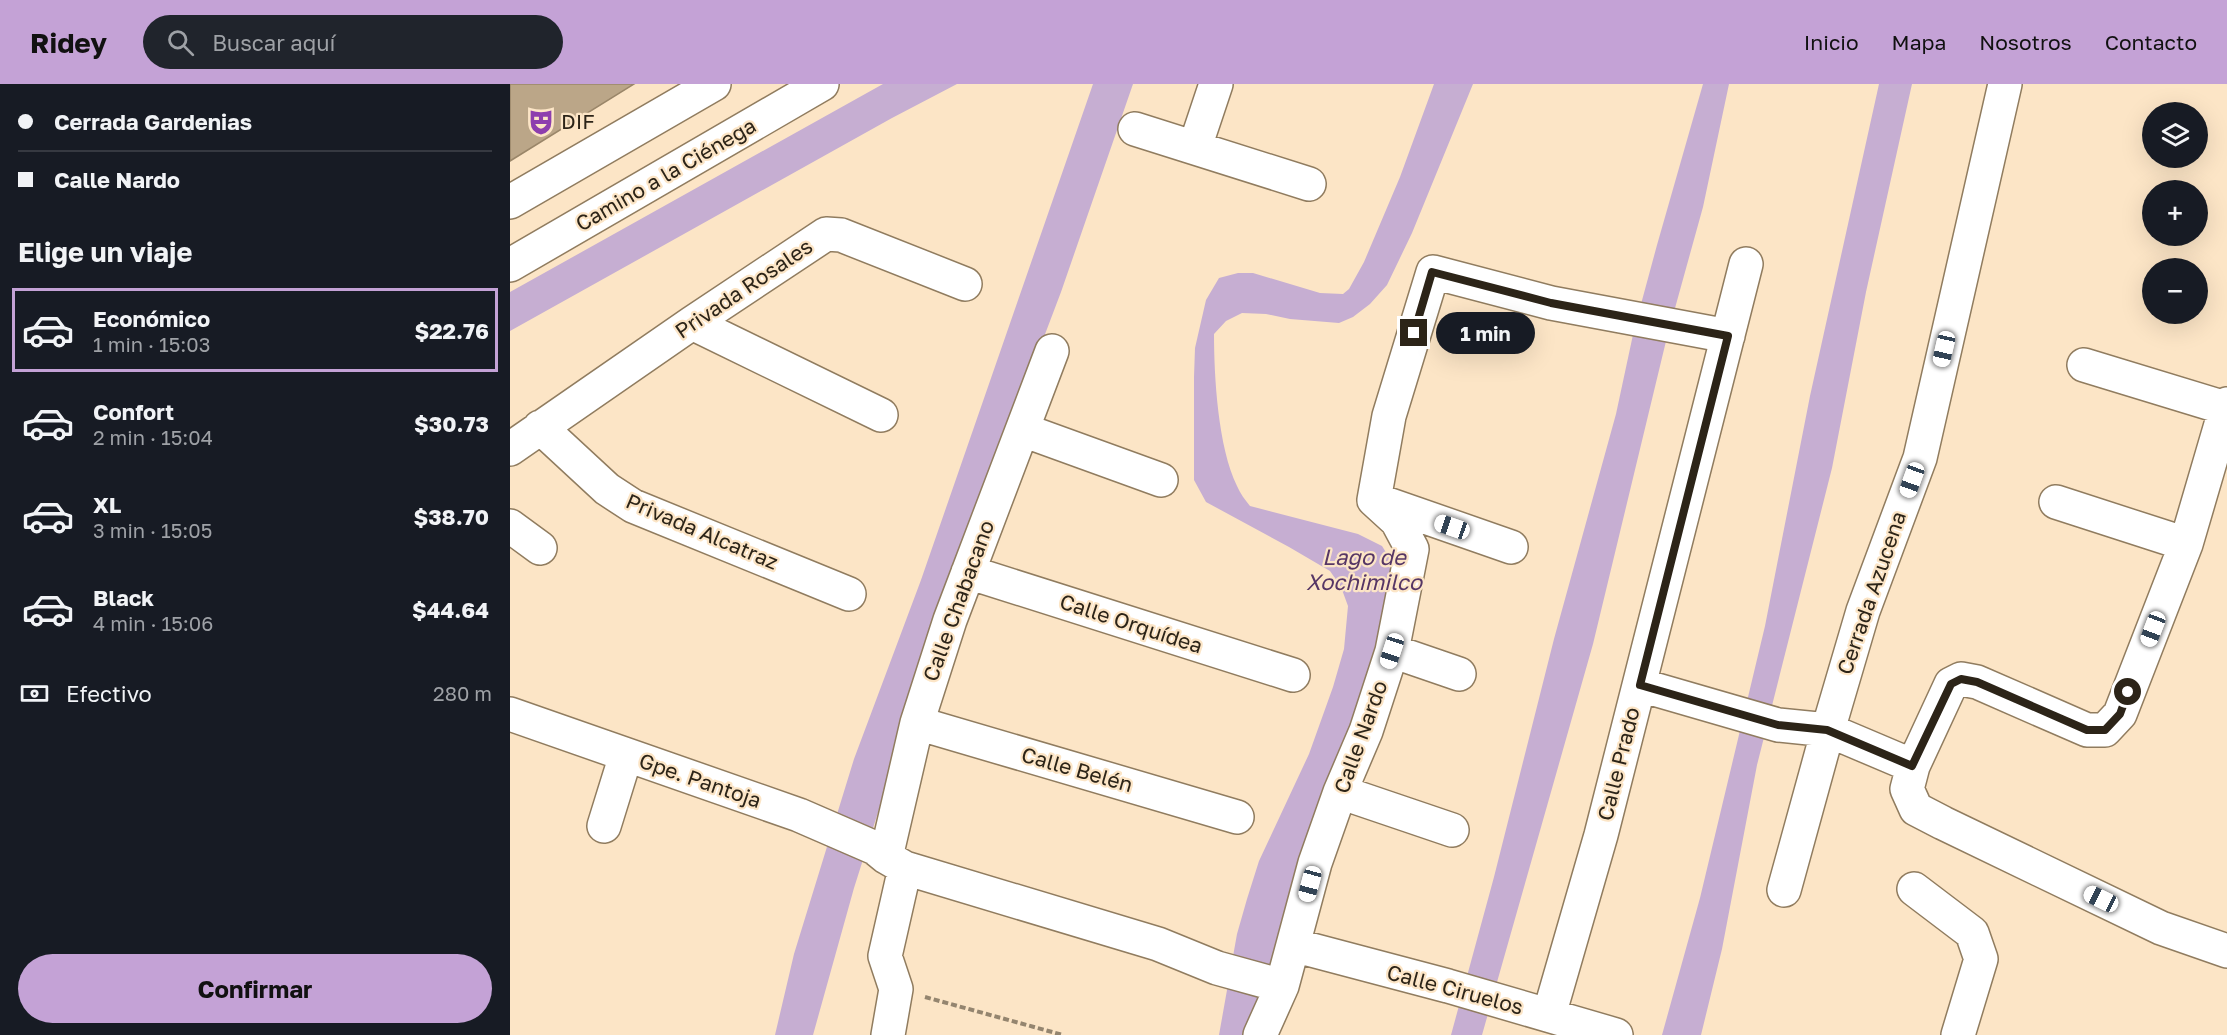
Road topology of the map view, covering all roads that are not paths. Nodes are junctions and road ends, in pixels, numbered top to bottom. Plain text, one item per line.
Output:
1 (714, 84) edge
2 (822, 84) edge
3 (1216, 84) edge
4 (2005, 84) edge
5 (1135, 129) dead end
6 (1196, 147) junction
7 (1309, 184) dead end
8 (510, 202) edge
9 (1746, 264) dead end
10 (510, 265) edge
11 (965, 284) dead end
12 (692, 323) junction
13 (1728, 336) junction
14 (1052, 351) dead end
15 (2084, 365) dead end
16 (2226, 406) edge
17 (881, 415) dead end
18 (540, 427) junction
19 (1023, 430) junction
20 (510, 449) edge
21 (1161, 480) dead end
22 (1374, 500) junction
23 (2056, 502) dead end
24 (510, 526) edge
25 (2186, 544) junction
26 (1511, 547) dead end
27 (540, 548) dead end
28 (968, 572) junction
29 (849, 594) dead end
30 (1392, 651) junction
31 (1459, 674) dead end
32 (1293, 675) dead end
33 (1640, 685) junction
34 (510, 714) edge
35 (917, 723) junction
36 (1827, 730) junction
37 (626, 755) junction
38 (1912, 766) junction
39 (1340, 792) junction
40 (1237, 817) dead end
41 (604, 826) dead end
42 (1452, 830) dead end
43 (889, 858) junction
44 (1914, 889) dead end
45 (1784, 890) dead end
46 (1293, 945) junction
47 (2227, 951) edge
48 (1277, 985) junction
49 (1549, 1016) junction
50 (888, 1035) edge
51 (1260, 1035) edge
52 (1616, 1035) edge
53 (1958, 1035) edge

1 - 8 street
2 - 10 street, Camino a la Ciénega
3 - 6 street
4 - 36 street, Cerrada Azucena
5 - 6 street
6 - 7 street
9 - 13 street, Calle Prado
11 - 12 street, Privada Rosales
12 - 17 street
12 - 18 street, Privada Rosales
13 - 22 street
13 - 33 street, Calle Prado
14 - 19 street, Calle Chabacano
15 - 16 street
16 - 25 street
18 - 20 street, Privada Rosales
18 - 29 street, Privada Alcatraz
19 - 21 street
19 - 28 street, Calle Chabacano
22 - 26 street
22 - 30 street, Calle Nardo
23 - 25 street
24 - 27 street
25 - 38 street
28 - 32 street, Calle Orquídea
28 - 35 street, Calle Chabacano
30 - 31 street
30 - 39 street, Calle Nardo
33 - 36 street
33 - 49 street, Calle Prado
34 - 37 street, Gpe. Pantoja
35 - 40 street, Calle Belén
35 - 43 street, Calle Chabacano
36 - 38 street
36 - 45 street, Cerrada Azucena
37 - 41 street
37 - 43 street, Gpe. Pantoja
38 - 47 street
39 - 42 street
39 - 46 street, Calle Nardo
43 - 48 street, Gpe. Pantoja
43 - 50 street, Calle Chabacano
44 - 53 street
46 - 48 street, Calle Nardo
46 - 49 street, Calle Ciruelos
48 - 51 street, Calle Nardo
49 - 52 street, Calle Ciruelos

